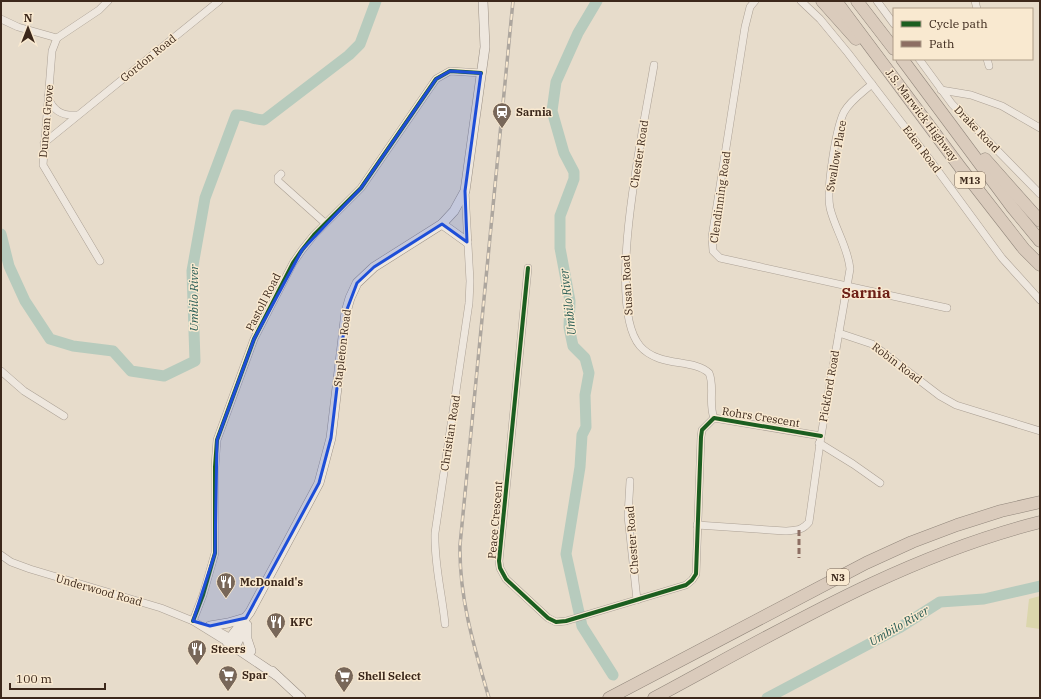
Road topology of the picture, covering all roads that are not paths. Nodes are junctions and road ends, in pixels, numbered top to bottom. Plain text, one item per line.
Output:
1 (108, 1) edge
2 (219, 1) edge
3 (483, 1) edge
4 (756, 1) edge
5 (801, 1) edge
6 (822, 1) edge
7 (836, 1) edge
8 (857, 1) edge
9 (877, 1) edge
10 (1, 19) edge
11 (893, 23) edge
12 (57, 38) junction
13 (893, 48) edge
14 (903, 60) edge
15 (920, 60) edge
16 (654, 65) dead end
17 (482, 73) junction
18 (872, 84) junction
19 (941, 90) junction
20 (903, 93) junction
21 (48, 95) junction
22 (76, 115) junction
23 (947, 117) junction
24 (1040, 128) edge
25 (44, 143) junction
26 (281, 174) dead end
27 (465, 191) junction
28 (1040, 194) edge
29 (1040, 221) edge
30 (326, 223) junction
31 (442, 224) junction
32 (1040, 241) edge
33 (467, 242) junction
34 (626, 244) joint
35 (100, 261) dead end
36 (1040, 266) edge
37 (528, 268) dead end
38 (848, 285) junction
39 (1040, 300) edge
40 (947, 308) dead end
41 (839, 333) junction
42 (1, 371) edge
43 (64, 416) dead end
44 (714, 418) junction
45 (1040, 431) edge
46 (820, 440) junction
47 (630, 481) dead end
48 (880, 483) dead end
49 (1040, 502) edge
50 (1040, 522) edge
51 (697, 525) junction
52 (1, 555) edge
53 (1, 558) edge
54 (11, 562) junction
55 (637, 600) junction
56 (248, 617) junction
57 (195, 622) junction
58 (445, 624) dead end
59 (210, 626) junction
60 (233, 642) junction
61 (251, 651) junction
62 (276, 675) junction
63 (656, 697) edge
64 (301, 698) edge
65 (610, 698) edge

1 - 12 street
2 - 22 street, Gordon Road
3 - 17 main road, Stapleton Road
4 - 38 street, Clendinning Road
5 - 18 street, Eden Road
6 - 20 highway
7 - 20 highway, J.S. Marwick Highway / M13
8 - 13 highway
9 - 11 street
10 - 12 street
12 - 21 street, Duncan Grove
14 - 23 highway, J.S. Marwick Highway / M13
15 - 19 street, Drake Road
16 - 34 street, Chester Road
17 - 27 main road, Stapleton Road
17 - 30 street, Pastoll Road
18 - 38 street, Swallow Place
18 - 39 street, Eden Road
19 - 24 street
19 - 28 street, Drake Road
20 - 36 highway, J.S. Marwick Highway / M13
21 - 22 street
21 - 25 street, Duncan Grove
22 - 25 street, Gordon Road
23 - 29 highway
23 - 32 highway, M13
25 - 35 street, Duncan Grove
26 - 30 street
27 - 31 main road, Stapleton Road
27 - 33 street, Christian Road
30 - 57 street, Pastoll Road
31 - 33 main road
31 - 56 main road, Stapleton Road
33 - 58 street, Christian Road
34 - 44 street, Susan Road
37 - 55 street, Peace Crescent
38 - 40 street, Clendinning Road
38 - 41 street, Pickford Road
41 - 45 street, Robin Road
41 - 46 street, Pickford Road
42 - 43 street
44 - 46 street, Rohrs Crescent
44 - 51 street, Rohrs Crescent
46 - 48 street
46 - 51 street, Pickford Road
47 - 55 street, Chester Road
49 - 65 highway, N3
50 - 63 highway, N3
51 - 55 street, Peace Crescent
52 - 54 street, Underwood Road
53 - 54 street
54 - 57 street, Underwood Road
56 - 59 main road
56 - 60 main road, Stapleton Road
56 - 61 main road
57 - 59 street, Underwood Road
57 - 60 street, Underwood Road
59 - 60 street, Underwood Road
60 - 61 main road, Underwood Road
60 - 62 main road, Underwood Road
61 - 62 main road, Underwood Road
62 - 64 main road, Underwood Road

